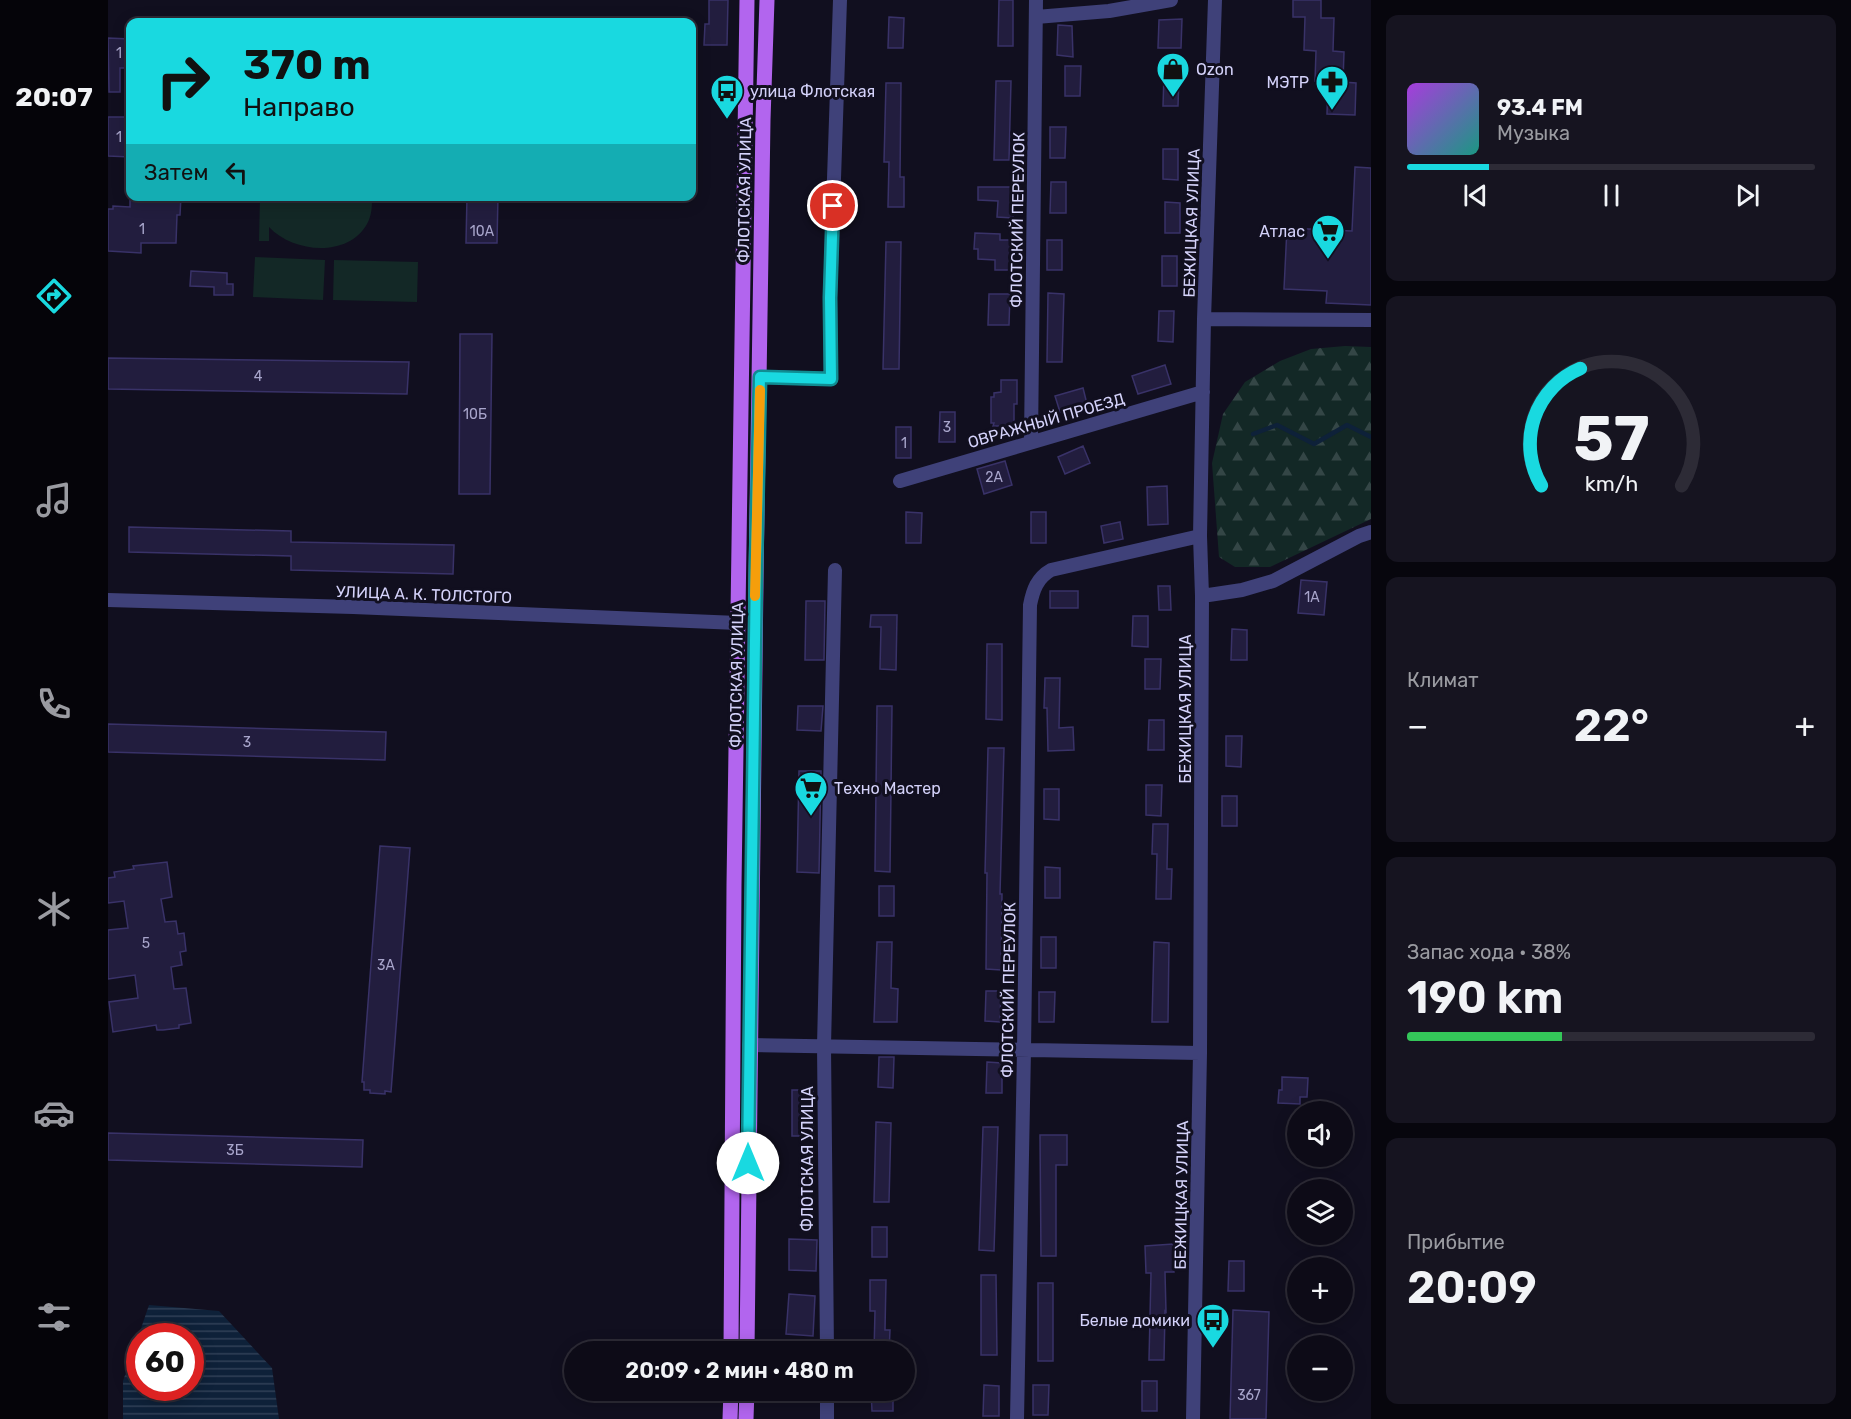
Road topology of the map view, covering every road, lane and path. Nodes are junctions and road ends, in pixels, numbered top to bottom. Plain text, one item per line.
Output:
1 (747, 0) edge
2 (767, 0) edge
3 (840, 0) edge
4 (1036, 0) edge
5 (1171, 0) edge
6 (1215, 0) edge
7 (1036, 17) junction
8 (1204, 319) junction
9 (1371, 320) edge
10 (760, 377) junction
11 (1203, 392) junction
12 (1031, 441) junction
13 (900, 481) dead end
14 (1371, 532) edge
15 (1200, 536) junction
16 (835, 570) dead end
17 (1202, 596) junction
18 (108, 600) edge
19 (738, 623) junction
20 (750, 1045) junction
21 (824, 1046) junction
22 (1024, 1050) junction
23 (1200, 1053) junction
24 (731, 1341) edge
25 (747, 1341) edge
26 (826, 1341) edge
27 (731, 1401) edge
28 (747, 1401) edge
29 (827, 1401) edge
30 (730, 1419) edge
31 (746, 1419) edge
32 (827, 1419) edge
33 (1017, 1419) edge
34 (1193, 1419) edge

1 - 19 main road, ФЛОТСКАЯ УЛИЦА
2 - 10 main road, ФЛОТСКАЯ УЛИЦА
3 - 10 street
4 - 7 street, ФЛОТСКИЙ ПЕРЕУЛОК
5 - 7 street
6 - 8 street, БЕЖИЦКАЯ УЛИЦА
7 - 12 street, ФЛОТСКИЙ ПЕРЕУЛОК
8 - 9 street
8 - 11 street, БЕЖИЦКАЯ УЛИЦА
10 - 20 main road, ФЛОТСКАЯ УЛИЦА
11 - 12 street, ОВРАЖНЫЙ ПРОЕЗД
11 - 15 street, БЕЖИЦКАЯ УЛИЦА
12 - 13 street, ОВРАЖНЫЙ ПРОЕЗД
14 - 17 street
15 - 17 street, БЕЖИЦКАЯ УЛИЦА
15 - 22 street, ФЛОТСКИЙ ПЕРЕУЛОК
16 - 21 street, ФЛОТСКАЯ УЛИЦА
17 - 23 street, БЕЖИЦКАЯ УЛИЦА
18 - 19 street, УЛИЦА А. К. ТОЛСТОГО
19 - 24 main road, ФЛОТСКАЯ УЛИЦА
20 - 21 street
20 - 25 main road, ФЛОТСКАЯ УЛИЦА
21 - 22 street
21 - 26 street, ФЛОТСКАЯ УЛИЦА
22 - 23 street
22 - 33 street, ФЛОТСКИЙ ПЕРЕУЛОК
23 - 34 street, БЕЖИЦКАЯ УЛИЦА
27 - 30 main road
28 - 31 main road
29 - 32 street

